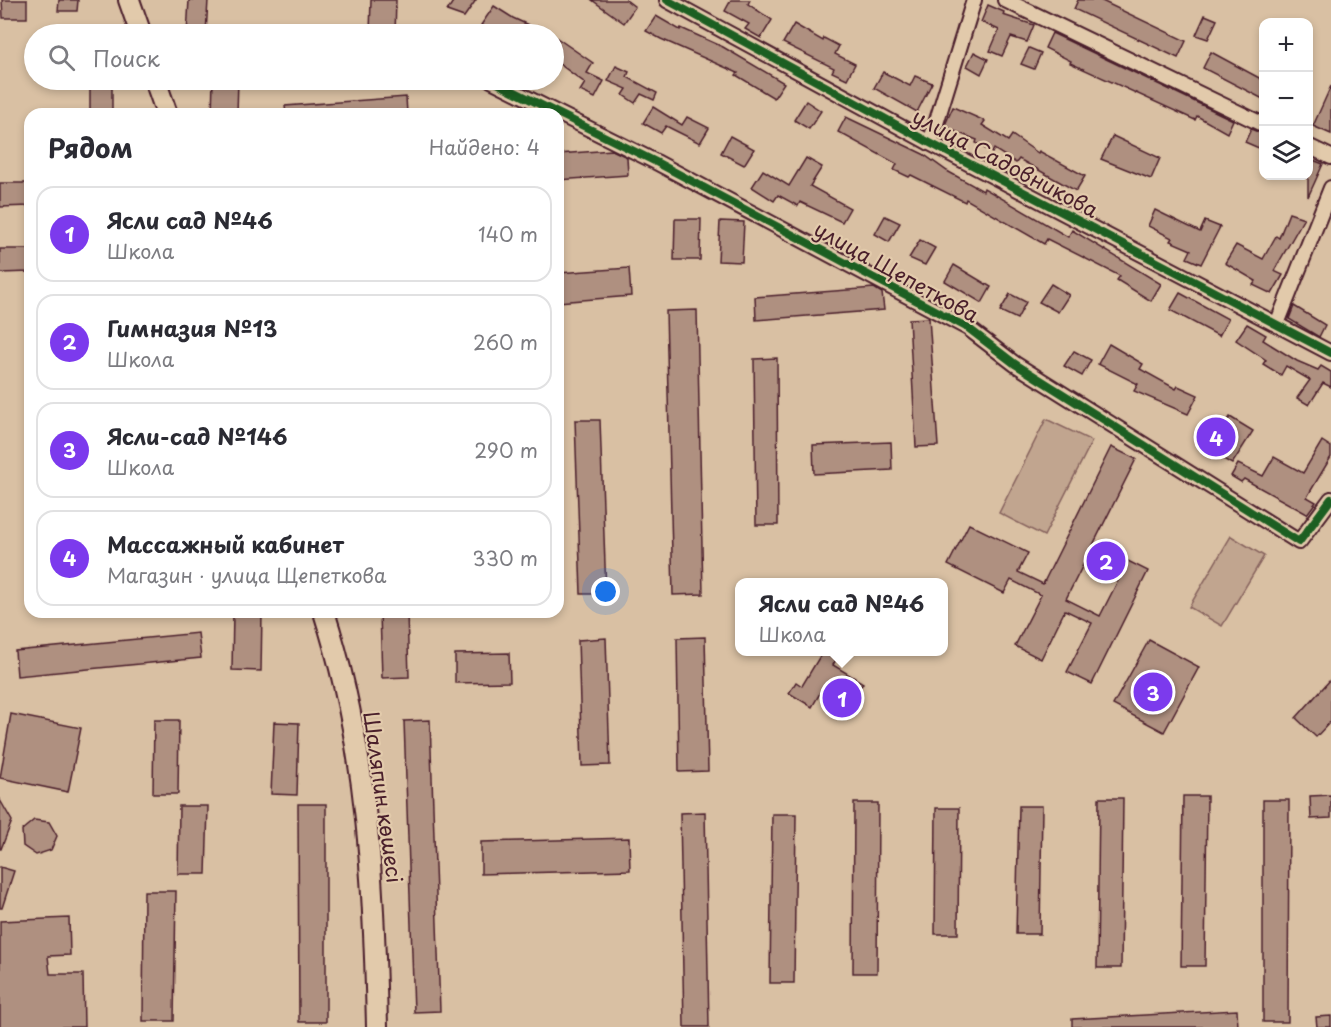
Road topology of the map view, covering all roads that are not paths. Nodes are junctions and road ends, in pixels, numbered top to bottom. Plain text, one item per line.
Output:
1 (129, 0) edge
2 (667, 0) edge
3 (974, 0) edge
4 (1005, 0) edge
5 (137, 24) edge
6 (159, 90) edge
7 (511, 90) edge
8 (165, 108) edge
9 (547, 108) edge
10 (564, 116) edge
11 (1259, 123) edge
12 (930, 143) junction
13 (1313, 148) edge
14 (1331, 157) edge
15 (1331, 188) edge
16 (1277, 324) junction
17 (1331, 353) edge
18 (1331, 499) edge
19 (325, 618) edge
20 (377, 1027) edge

1 - 5 main road
2 - 12 street, улица Садовникова
3 - 12 street
4 - 11 street
6 - 8 main road
7 - 9 street, улица Щепеткова
10 - 18 street, улица Щепеткова
12 - 16 street, улица Садовникова
13 - 14 street
15 - 16 street
16 - 17 street, улица Садовникова
19 - 20 main road, Шаляпин көшесі

